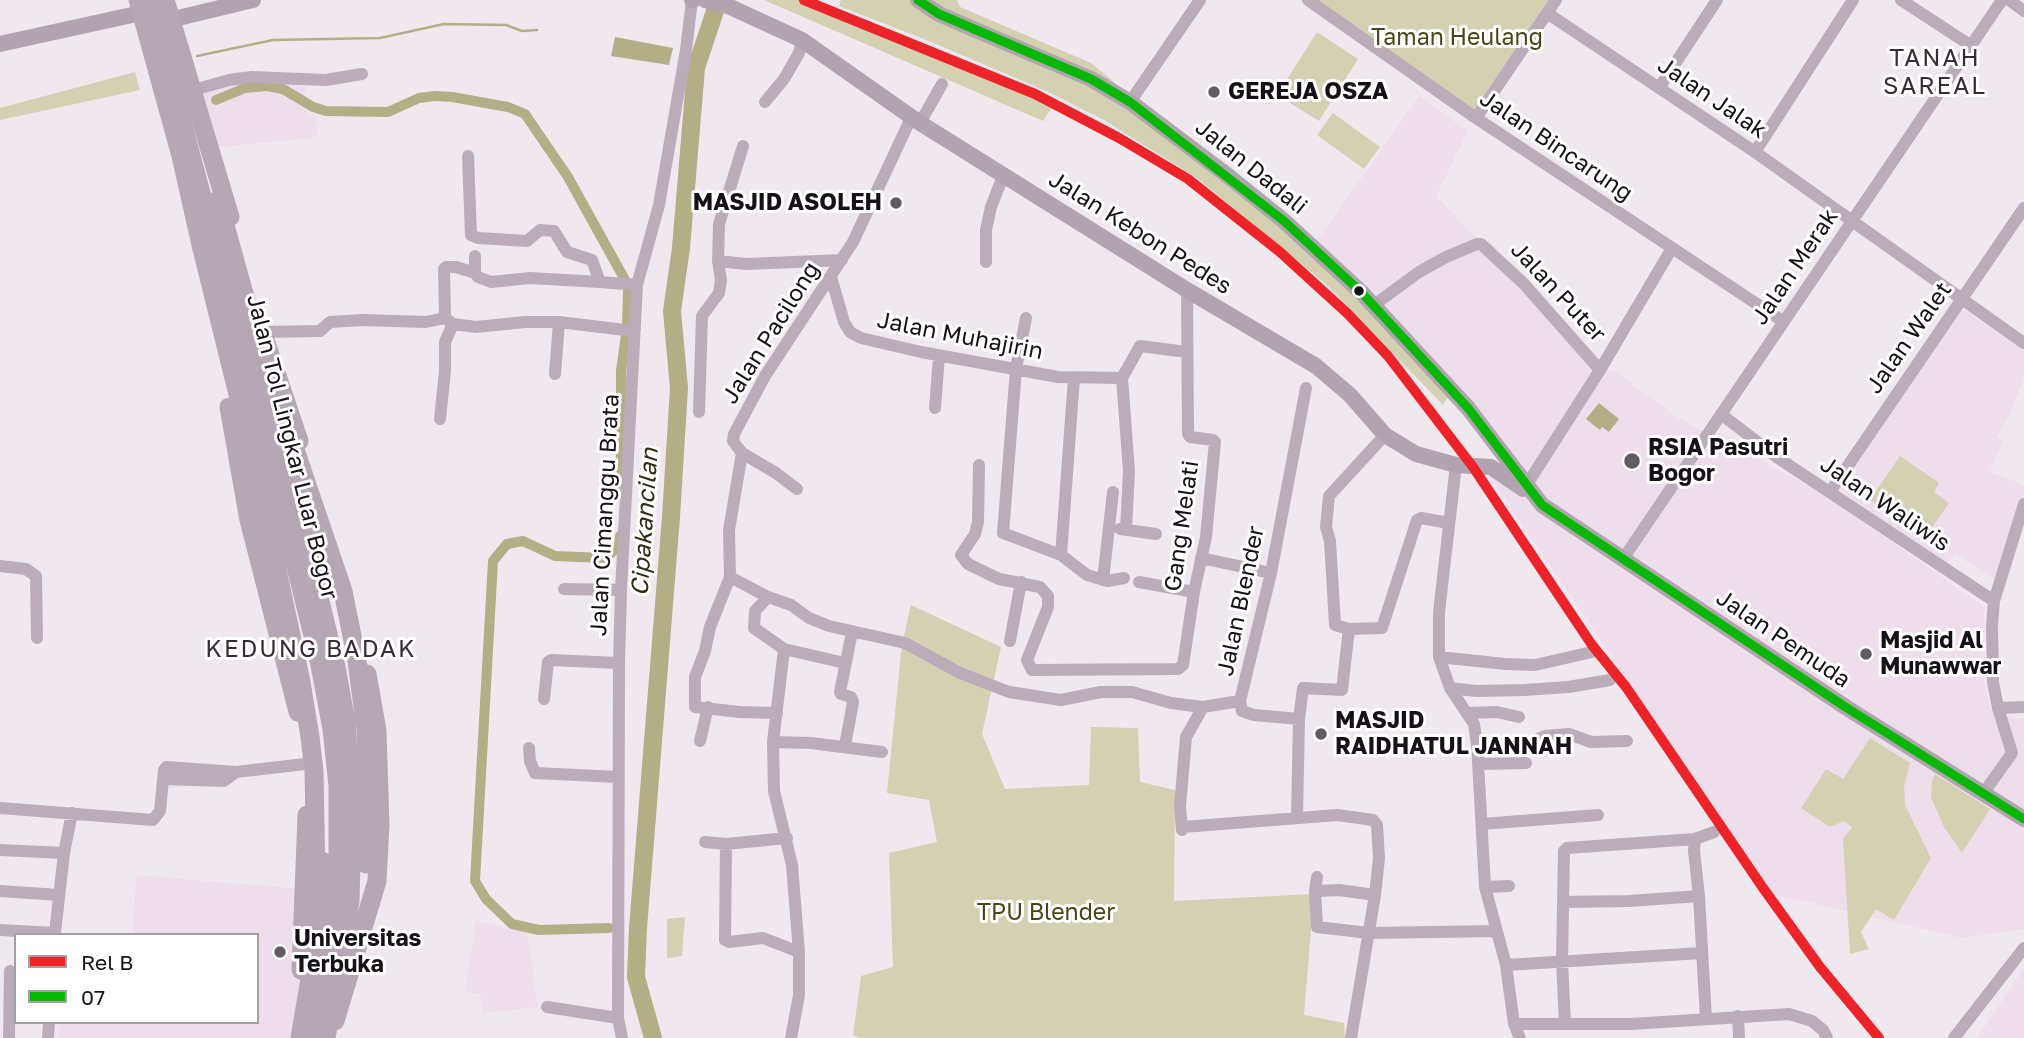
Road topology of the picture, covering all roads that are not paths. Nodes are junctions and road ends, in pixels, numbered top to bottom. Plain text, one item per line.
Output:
1 (149, 0) edge
2 (164, 0) edge
3 (253, 0) edge
4 (692, 0) edge
5 (705, 0) edge
6 (918, 0) edge
7 (1308, 0) edge
8 (1556, 0) edge
9 (1717, 0) edge
10 (1853, 0) edge
11 (1901, 0) edge
12 (2002, 0) edge
13 (2009, 0) edge
14 (712, 1) edge
15 (1193, 2) edge
16 (2024, 10) edge
17 (1547, 13) junction
18 (136, 14) edge
19 (175, 16) edge
20 (802, 40) junction
21 (0, 44) edge
22 (1970, 45) junction
23 (362, 75) dead end
24 (193, 82) junction
25 (942, 84) dead end
26 (1659, 88) junction
27 (765, 102) dead end
28 (1130, 102) junction
29 (1476, 118) junction
30 (916, 121) junction
31 (743, 146) dead end
32 (1755, 152) junction
33 (468, 156) dead end
34 (1003, 176) junction
35 (2024, 209) edge
36 (1853, 220) junction
37 (1672, 248) junction
38 (475, 256) dead end
39 (842, 260) junction
40 (718, 261) junction
41 (986, 262) dead end
42 (475, 272) junction
43 (831, 277) junction
44 (600, 282) junction
45 (637, 285) junction
46 (1187, 290) junction
47 (1961, 300) junction
48 (1378, 302) junction
49 (223, 303) junction
50 (1026, 318) dead end
51 (449, 321) junction
52 (559, 322) junction
53 (1784, 322) junction
54 (257, 329) junction
55 (625, 330) junction
56 (2024, 343) edge
57 (1187, 352) junction
58 (939, 356) junction
59 (272, 363) junction
60 (1316, 366) junction
61 (1016, 369) junction
62 (1600, 370) junction
63 (555, 374) dead end
64 (1074, 378) junction
65 (1122, 379) junction
66 (935, 408) dead end
67 (699, 412) dead end
68 (1721, 414) junction
69 (277, 416) junction
70 (440, 419) dead end
71 (246, 423) junction
72 (1385, 435) junction
73 (1497, 446) junction
74 (743, 453) junction
75 (979, 465) dead end
76 (1456, 465) junction
77 (1491, 467) junction
78 (1526, 486) junction
79 (797, 489) dead end
80 (1113, 492) dead end
81 (1830, 492) junction
82 (2024, 504) edge
83 (1542, 505) junction
84 (1449, 523) junction
85 (1110, 529) junction
86 (1126, 530) junction
87 (1156, 534) dead end
88 (1060, 555) junction
89 (1201, 558) junction
90 (1623, 559) junction
91 (0, 566) edge
92 (1271, 573) junction
93 (730, 578) junction
94 (1124, 578) dead end
95 (1103, 580) junction
96 (1021, 582) junction
97 (1139, 582) dead end
98 (564, 589) dead end
99 (621, 590) junction
100 (1194, 592) junction
101 (768, 597) junction
102 (1994, 601) junction
103 (1349, 629) junction
104 (852, 632) junction
105 (37, 638) dead end
106 (1010, 641) dead end
107 (785, 649) junction
108 (1592, 652) dead end
109 (1439, 656) junction
110 (619, 663) junction
111 (845, 663) junction
112 (1610, 680) dead end
113 (1450, 688) junction
114 (544, 699) dead end
115 (1240, 701) junction
116 (1203, 706) junction
117 (708, 707) junction
118 (2024, 707) edge
119 (1998, 708) junction
120 (778, 713) junction
121 (1467, 713) junction
122 (1519, 717) dead end
123 (1299, 719) junction
124 (700, 741) dead end
125 (1627, 741) dead end
126 (773, 743) junction
127 (1477, 744) junction
128 (845, 746) junction
129 (530, 748) dead end
130 (882, 752) dead end
131 (1526, 763) dead end
132 (305, 764) junction
133 (1478, 764) junction
134 (618, 777) junction
135 (1983, 794) junction
136 (0, 808) edge
137 (72, 813) junction
138 (1598, 815) dead end
139 (1297, 817) junction
140 (2024, 819) edge
141 (1482, 824) junction
142 (1714, 832) dead end
143 (787, 838) junction
144 (1695, 839) junction
145 (705, 842) dead end
146 (726, 844) junction
147 (0, 850) edge
148 (64, 853) junction
149 (1317, 877) dead end
150 (1508, 886) dead end
151 (1485, 887) junction
152 (0, 891) edge
153 (1315, 891) junction
154 (60, 895) junction
155 (1375, 895) junction
156 (1699, 896) junction
157 (1563, 902) junction
158 (0, 930) edge
159 (1497, 931) junction
160 (21, 933) edge
161 (55, 933) edge
162 (1369, 933) junction
163 (316, 943) junction
164 (2024, 948) edge
165 (799, 952) junction
166 (1702, 953) junction
167 (1562, 961) junction
168 (1506, 965) junction
169 (346, 967) junction
170 (8, 970) edge
171 (340, 1006) junction
172 (547, 1007) dead end
173 (1738, 1016) junction
174 (618, 1018) junction
175 (1706, 1019) junction
176 (1514, 1024) junction
177 (1565, 1024) junction
178 (1631, 1024) junction
179 (9, 1038) edge
180 (300, 1038) edge
181 (311, 1038) edge
182 (328, 1038) edge
183 (622, 1038) edge
184 (791, 1038) edge
185 (1351, 1038) edge
186 (1520, 1038) edge
187 (1632, 1038) edge
188 (1739, 1038) edge
189 (1827, 1038) edge
190 (1954, 1038) edge

1 - 49 highway, Jalan Tol Lingkar Luar Bogor, bridge
2 - 19 highway
2 - 54 highway, Jalan Tol Lingkar Luar Bogor, bridge
3 - 19 main road
4 - 45 street, Jalan Cimanggu Brata
5 - 14 main road, Jalan Kebon Pedes
6 - 28 main road, Jalan Dadali
7 - 29 street, Jalan Bincarung
8 - 17 street
9 - 26 street
10 - 32 street
11 - 22 street
12 - 22 street, Jalan Merak
13 - 16 street
14 - 20 main road, Jalan Kebon Pedes
15 - 28 street
17 - 26 street, Jalan Jalak
17 - 29 street
18 - 21 main road
18 - 49 highway
19 - 24 highway
20 - 27 street
20 - 30 main road, Jalan Kebon Pedes
22 - 36 street, Jalan Merak
23 - 24 street
24 - 54 highway
25 - 30 street, Jalan Pacilong
26 - 32 street, Jalan Jalak
28 - 48 main road, Jalan Dadali
29 - 37 street, Jalan Bincarung
30 - 34 main road, Jalan Kebon Pedes
30 - 39 street, Jalan Pacilong
31 - 40 street
32 - 36 street, Jalan Jalak
33 - 44 street
34 - 41 street
34 - 46 main road, Jalan Kebon Pedes
35 - 47 street, Jalan Walet
36 - 47 street, Jalan Jalak
36 - 53 street, Jalan Merak
37 - 53 street, Jalan Bincarung
37 - 62 street
38 - 42 street
39 - 40 street
39 - 43 street, Jalan Pacilong
40 - 67 street
42 - 44 street
42 - 51 street
43 - 58 street, Jalan Muhajirin
43 - 74 street, Jalan Pacilong
44 - 45 street
45 - 55 street, Jalan Cimanggu Brata
46 - 57 street, Gang Melati
46 - 60 main road, Jalan Kebon Pedes
47 - 56 street, Jalan Jalak
47 - 81 street, Jalan Walet
48 - 62 street, Jalan Puter
48 - 73 main road, Jalan Dadali
49 - 71 highway
49 - 132 highway
49 - 163 highway, bridge
49 - 181 highway, Jalan Tol Lingkar Luar Bogor, bridge
50 - 61 street
51 - 52 street
51 - 54 street
51 - 70 street
52 - 55 street
52 - 63 street
53 - 68 street, Jalan Merak
54 - 59 highway
54 - 169 highway, bridge
54 - 182 highway, Jalan Tol Lingkar Luar Bogor, bridge
55 - 99 street, Jalan Cimanggu Brata
57 - 65 street
57 - 89 street, Gang Melati
58 - 61 street, Jalan Muhajirin
58 - 66 street
59 - 69 highway
59 - 171 highway
60 - 72 main road, Jalan Kebon Pedes
60 - 92 street, Jalan Blender
61 - 64 street, Jalan Muhajirin
61 - 88 street
62 - 78 street
64 - 65 street, Jalan Muhajirin
64 - 88 street
65 - 86 street
68 - 81 street, Jalan Waliwis
68 - 90 street, Jalan Merak
69 - 71 highway
69 - 169 highway
71 - 163 highway
72 - 76 main road, Jalan Kebon Pedes
72 - 103 street
73 - 77 main road
73 - 78 main road, Jalan Dadali
74 - 79 street
74 - 93 street, Jalan Pacilong
75 - 96 street
76 - 77 main road, Jalan Kebon Pedes
76 - 84 street
77 - 83 main road
78 - 83 main road, Jalan Pemuda
80 - 85 street
81 - 102 street, Jalan Waliwis
82 - 102 street
83 - 90 main road, Jalan Pemuda
84 - 103 street
84 - 109 street
85 - 86 street
85 - 95 street
86 - 87 street
88 - 95 street
89 - 92 street
89 - 100 street, Gang Melati
90 - 135 main road, Jalan Pemuda
91 - 105 street
92 - 115 street, Jalan Blender
93 - 101 street
93 - 117 street
94 - 95 street
96 - 100 street, Gang Melati
96 - 106 street
97 - 100 street
98 - 99 street
99 - 110 street, Jalan Cimanggu Brata
101 - 104 street, Jalan Blender
101 - 107 street
102 - 119 street
103 - 123 street
104 - 111 street
104 - 116 street, Jalan Blender
107 - 111 street
107 - 120 street
108 - 109 street
109 - 113 street
110 - 114 street
110 - 134 street, Jalan Cimanggu Brata
111 - 128 street
112 - 113 street
113 - 121 street
115 - 116 street, Jalan Blender
115 - 123 street
116 - 139 street
117 - 120 street
117 - 124 street
118 - 119 street
119 - 135 street
120 - 126 street
121 - 122 street
121 - 127 street
123 - 139 street
125 - 127 street
126 - 128 street
126 - 143 street
127 - 133 street
128 - 130 street
129 - 134 street
131 - 133 street
132 - 137 street
132 - 180 highway
133 - 141 street
134 - 174 street, Jalan Cimanggu Brata
135 - 140 main road, Jalan Pemuda
136 - 137 street
137 - 148 street
138 - 141 street
139 - 155 street
141 - 151 street
142 - 144 street
143 - 146 street
143 - 165 street
144 - 156 street
144 - 157 street
145 - 146 street
146 - 165 street
147 - 148 street
148 - 154 street
149 - 153 street
150 - 151 street
151 - 159 street
152 - 154 street
153 - 155 street
153 - 162 street
154 - 161 street
155 - 162 street
156 - 157 street
156 - 166 street
157 - 167 street
158 - 160 street
159 - 162 street
159 - 168 street
162 - 185 street
163 - 180 highway
164 - 190 street
165 - 184 street
166 - 167 street
166 - 175 street
167 - 168 street
167 - 177 street
168 - 176 street
169 - 171 highway
170 - 179 street
171 - 182 highway
172 - 174 street
173 - 175 street
173 - 188 street
173 - 189 street
174 - 183 street, Jalan Cimanggu Brata
175 - 178 street
176 - 177 street
176 - 186 street
177 - 178 street
178 - 187 street

